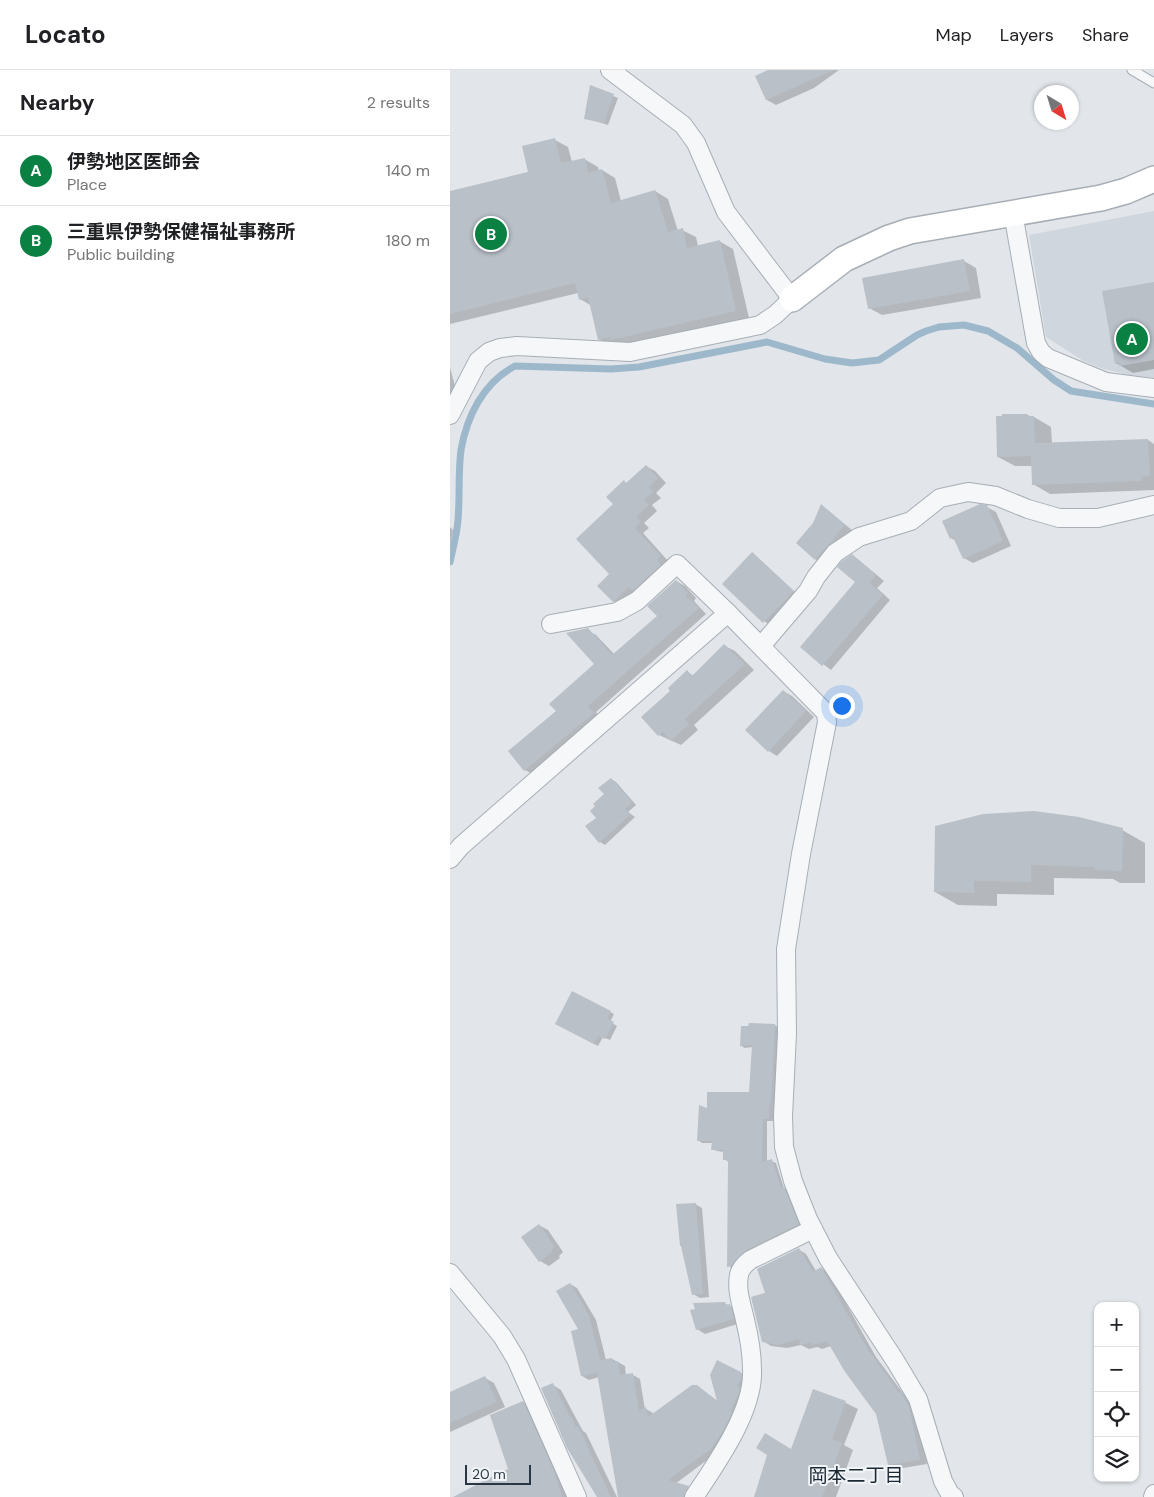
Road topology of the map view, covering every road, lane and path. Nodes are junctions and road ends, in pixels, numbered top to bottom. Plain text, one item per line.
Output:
1 (610, 70) edge
2 (1132, 70) edge
3 (1154, 83) edge
4 (1154, 179) edge
5 (1013, 213) junction
6 (792, 299) junction
7 (1154, 388) edge
8 (450, 415) edge
9 (1154, 505) edge
10 (728, 613) junction
11 (551, 624) dead end
12 (761, 646) junction
13 (450, 859) edge
14 (813, 1229) junction
15 (450, 1272) edge
16 (950, 1496) edge
17 (577, 1497) edge
18 (694, 1497) edge

1 - 6 street
2 - 3 lane
4 - 5 street
5 - 6 street
5 - 7 street
6 - 8 street
9 - 12 street
10 - 11 street
10 - 12 street
10 - 13 street
12 - 14 street
14 - 16 street
14 - 18 street
15 - 17 street

